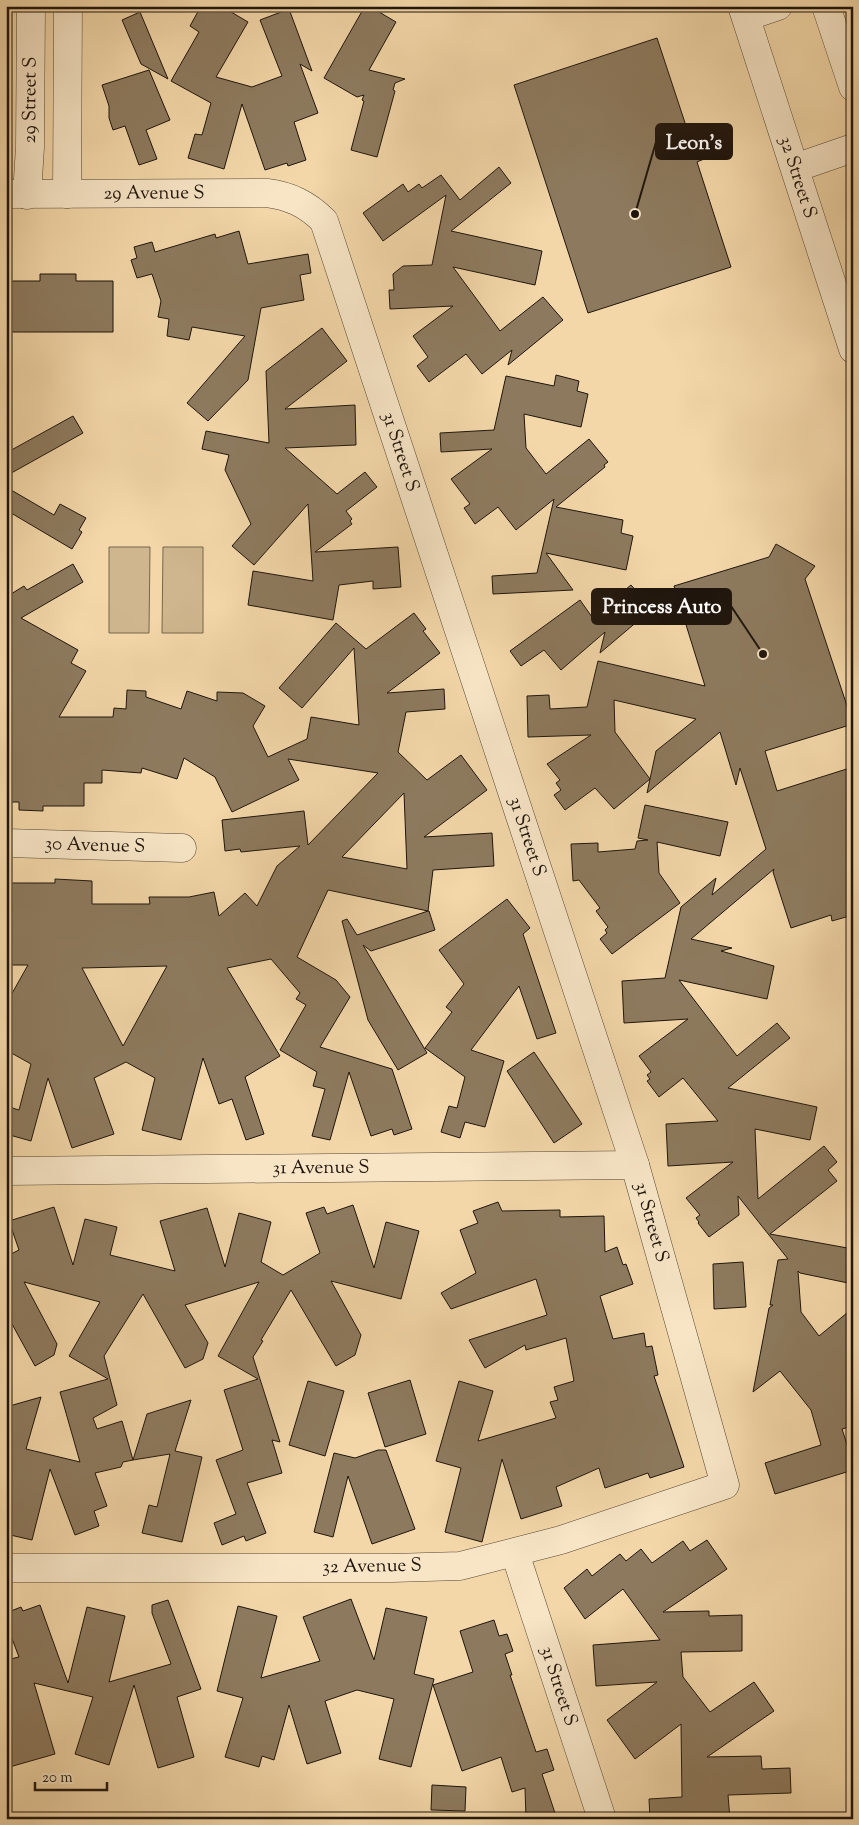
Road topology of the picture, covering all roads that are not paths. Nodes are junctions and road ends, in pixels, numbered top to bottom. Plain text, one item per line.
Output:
1 (32, 6) edge
2 (68, 6) edge
3 (778, 6) edge
4 (826, 6) edge
5 (744, 12) edge
6 (853, 87) edge
7 (853, 148) edge
8 (795, 168) junction
9 (17, 194) edge
10 (67, 194) junction
11 (300, 202) joint
12 (853, 349) edge
13 (6, 843) edge
14 (182, 848) dead end
15 (635, 1165) junction
16 (6, 1171) edge
17 (725, 1485) joint
18 (515, 1553) junction
19 (6, 1568) edge
20 (602, 1819) edge

1 - 9 street, 29 Street S
2 - 10 street, 29 Street S
3 - 5 street
4 - 6 street
5 - 8 street, 32 Street S
7 - 8 street
8 - 12 street, 32 Street S
9 - 10 street, 29 Avenue S
10 - 11 street, 29 Avenue S
11 - 15 street, 31 Street S
13 - 14 street, 30 Avenue S
15 - 16 street, 31 Avenue S
15 - 17 street, 31 Street S
17 - 18 street, 32 Avenue S
18 - 19 street, 32 Avenue S
18 - 20 street, 31 Street S

